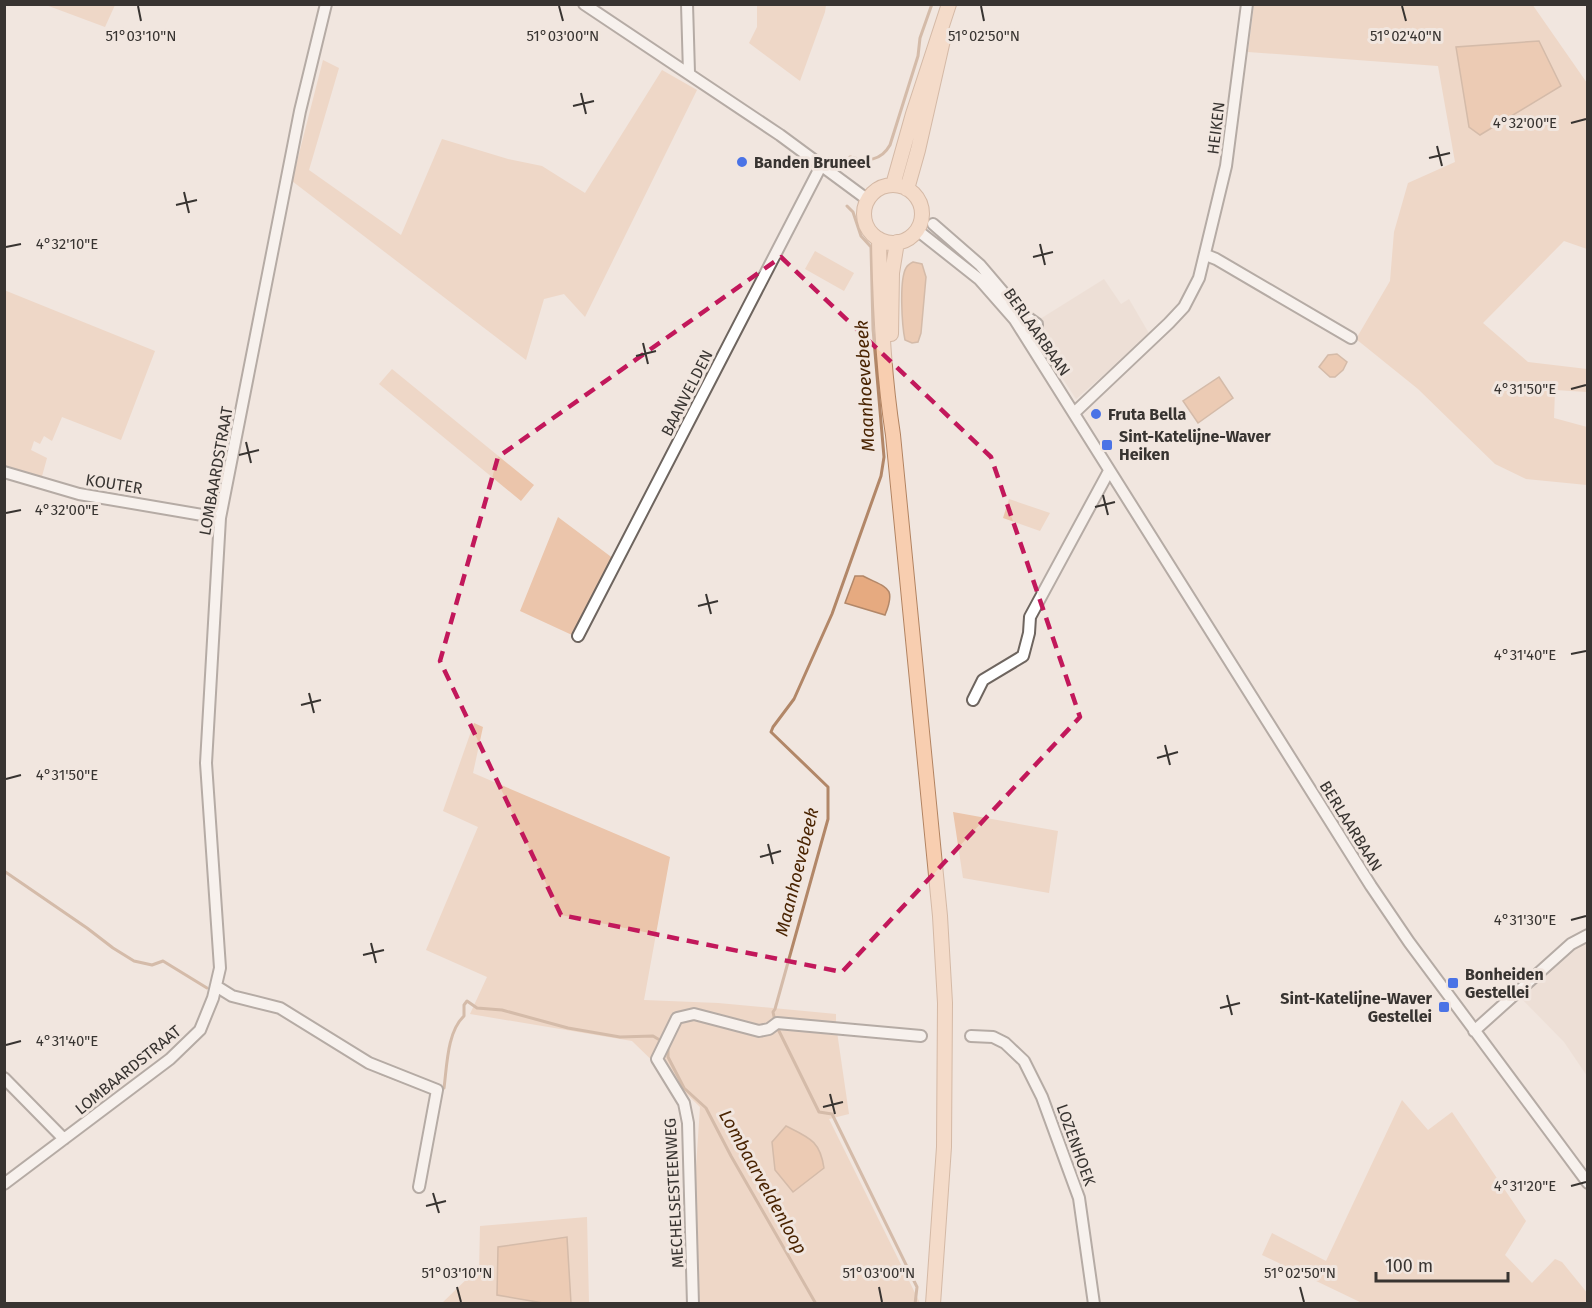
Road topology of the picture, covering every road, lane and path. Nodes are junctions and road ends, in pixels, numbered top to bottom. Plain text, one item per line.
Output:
1 (326, 4) edge
2 (584, 4) edge
3 (687, 4) edge
4 (1247, 4) edge
5 (949, 8) edge
6 (689, 73) junction
7 (822, 164) junction
8 (893, 185) junction
9 (907, 189) junction
10 (868, 200) junction
11 (933, 224) dead end
12 (917, 230) junction
13 (879, 239) junction
14 (897, 242) junction
15 (1206, 255) junction
16 (1351, 338) dead end
17 (1028, 339) junction
18 (1074, 413) junction
19 (893, 435) junction
20 (1109, 471) junction
21 (4, 472) edge
22 (220, 518) junction
23 (578, 636) dead end
24 (973, 700) dead end
25 (1587, 935) edge
26 (216, 986) junction
27 (1474, 1031) junction
28 (921, 1036) dead end
29 (971, 1036) dead end
30 (4, 1078) edge
31 (64, 1139) junction
32 (1587, 1183) edge
33 (4, 1184) edge
34 (419, 1187) dead end
35 (693, 1304) edge
36 (933, 1304) edge
37 (1094, 1304) edge

1 - 22 street, LOMBAARDSTRAAT
2 - 6 street
3 - 6 street
4 - 15 street, HEIKEN
5 - 8 main road
5 - 9 main road
6 - 7 street
7 - 10 street
7 - 23 street, BAANVELDEN
8 - 9 main road
8 - 10 main road
9 - 12 main road
10 - 13 main road
11 - 17 street
12 - 14 main road
12 - 17 street, BERLAARBAAN
13 - 14 main road
13 - 19 main road
14 - 19 main road
15 - 16 street
15 - 18 street, HEIKEN
17 - 18 street, BERLAARBAAN
18 - 20 street, BERLAARBAAN
19 - 36 main road
20 - 24 street
20 - 27 street, BERLAARBAAN
21 - 22 street, KOUTER
22 - 26 street, LOMBAARDSTRAAT
25 - 27 street
26 - 31 street, LOMBAARDSTRAAT
26 - 34 street
27 - 32 street, BERLAARBAAN
28 - 35 street, MECHELSESTEENWEG
29 - 37 street, LOZENHOEK
30 - 31 street
31 - 33 street, LOMBAARDSTRAAT

